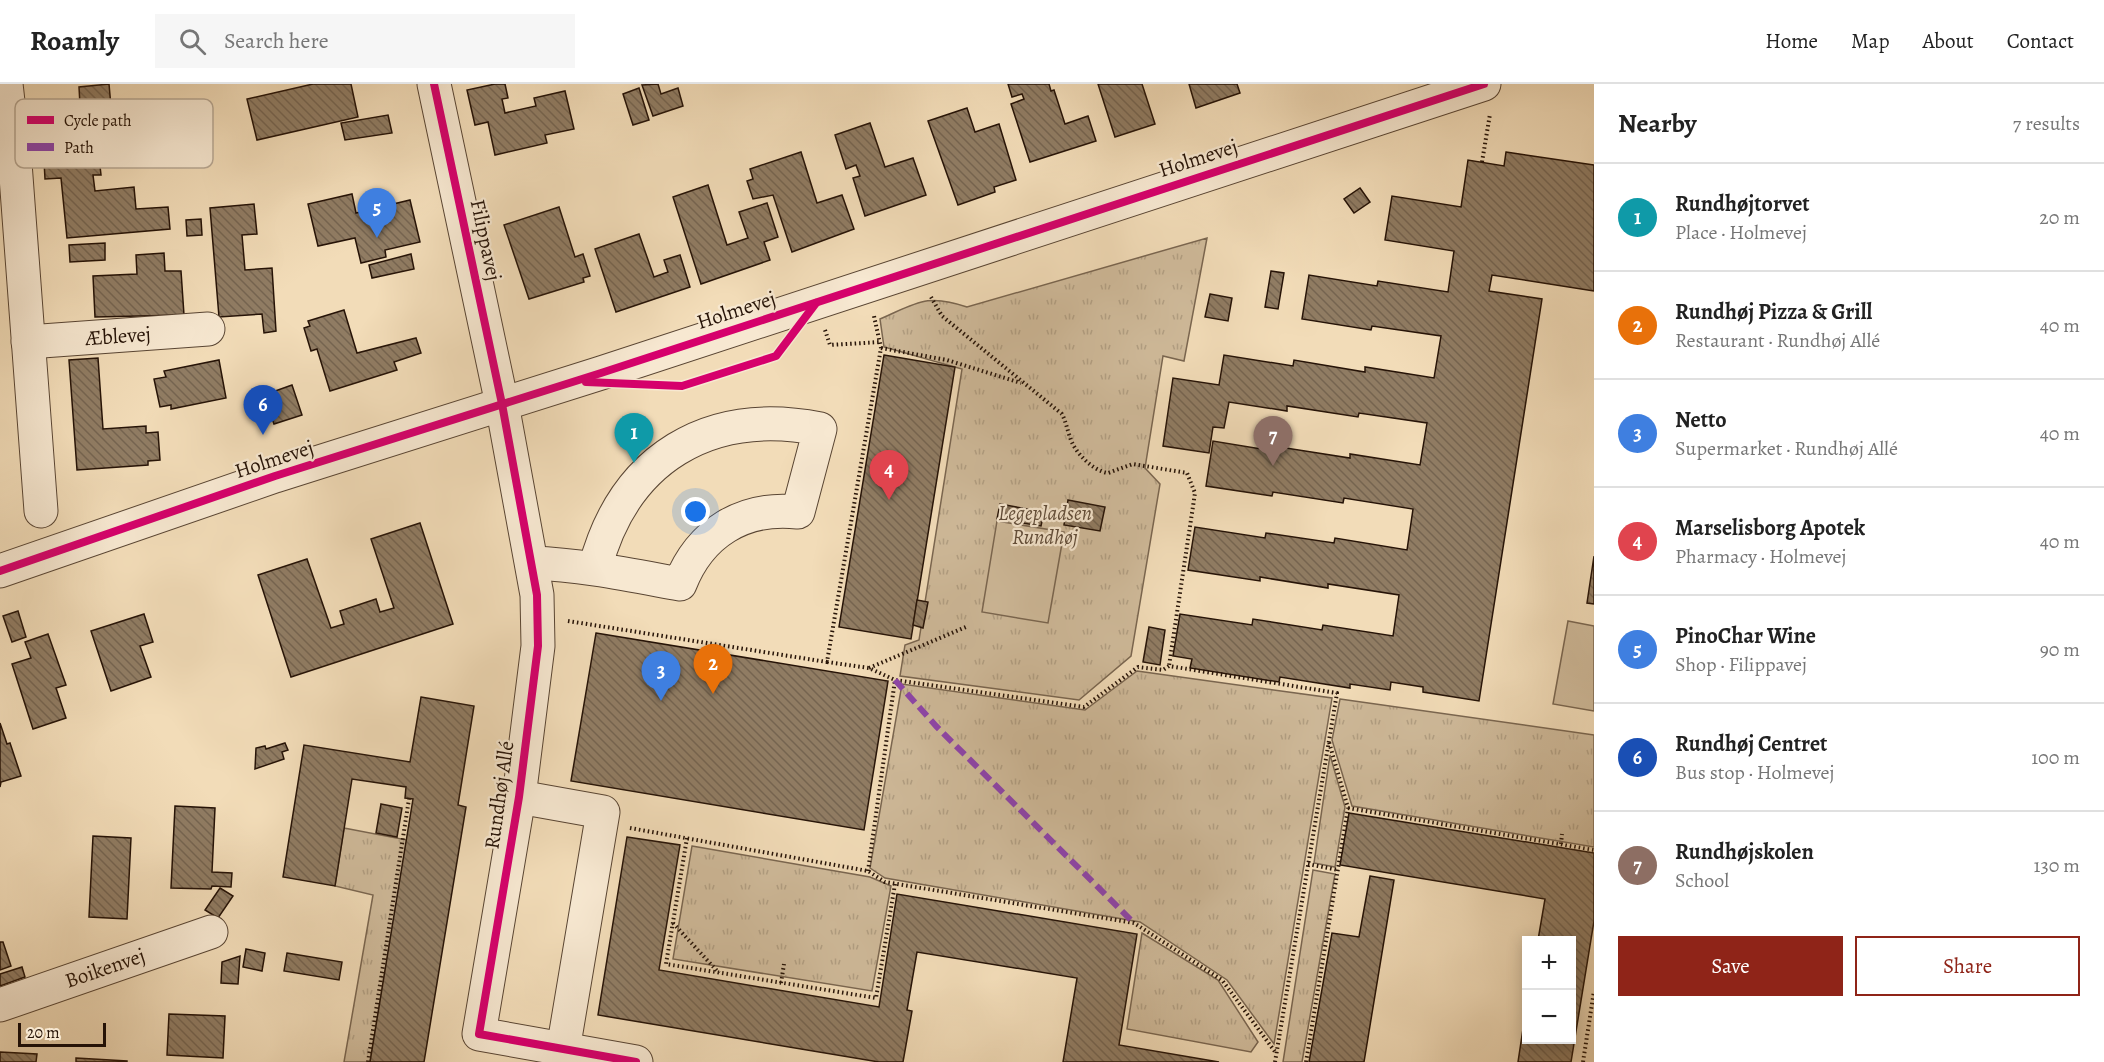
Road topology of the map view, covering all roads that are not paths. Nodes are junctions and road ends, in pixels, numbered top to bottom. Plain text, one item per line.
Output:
1 (6, 84) edge
2 (434, 84) edge
3 (1483, 84) edge
4 (15, 164) edge
5 (15, 168) edge
6 (208, 329) dead end
7 (28, 342) junction
8 (502, 404) junction
9 (40, 511) dead end
10 (532, 563) junction
11 (595, 568) junction
12 (0, 571) edge
13 (519, 797) junction
14 (211, 932) dead end
15 (0, 1005) edge
16 (562, 1050) junction
17 (636, 1062) edge

1 - 4 street
2 - 8 street, Filippavej
3 - 8 street, Holmevej
5 - 7 street
6 - 7 street, Æblevej
7 - 9 street
8 - 10 street, Rundhøj Allé
8 - 12 street, Holmevej
10 - 11 street
10 - 13 street, Rundhøj Allé
11 - 11 street
13 - 16 street, Rundhøj Allé
13 - 16 street, Rundhøj Allé
14 - 15 street, Boikenvej
16 - 17 street, Rundhøj Allé

